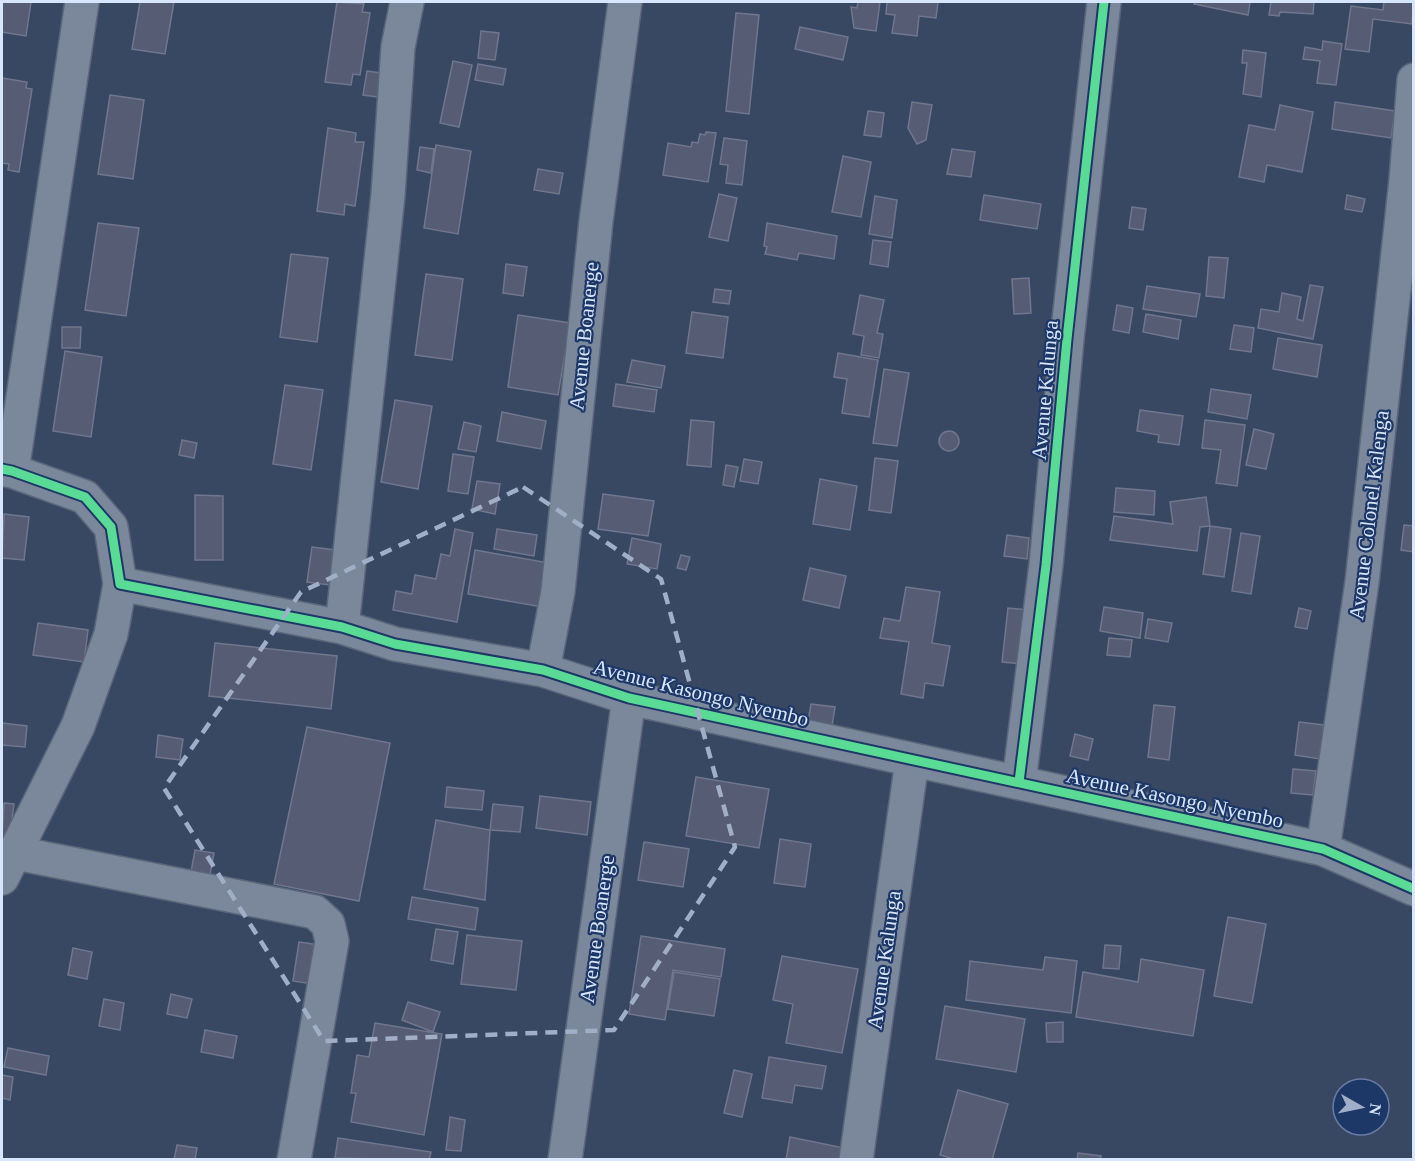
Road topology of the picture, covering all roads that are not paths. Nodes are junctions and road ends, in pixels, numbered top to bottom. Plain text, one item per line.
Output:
1 (82, 2) edge
2 (407, 2) edge
3 (625, 2) edge
4 (1104, 2) edge
5 (1413, 80) edge
6 (1410, 181) edge
7 (7, 470) edge
8 (120, 584) junction
9 (342, 627) junction
10 (543, 670) junction
11 (630, 698) junction
12 (912, 761) junction
13 (1019, 782) junction
14 (1323, 849) junction
15 (9, 866) edge
16 (1413, 889) edge
17 (294, 1160) edge
18 (565, 1160) edge
19 (856, 1160) edge

1 - 7 street
2 - 9 street
3 - 10 street, Avenue Boanerge
4 - 13 street, Avenue Kalunga
5 - 6 street, Avenue Colonel Kalenga
6 - 14 street, Avenue Colonel Kalenga
7 - 8 street
8 - 9 street, Avenue Kasongo Nyembo
8 - 15 street
9 - 10 street, Avenue Kasongo Nyembo
10 - 11 street, Avenue Kasongo Nyembo
11 - 12 street, Avenue Kasongo Nyembo
11 - 18 street, Avenue Boanerge
12 - 13 street, Avenue Kasongo Nyembo
12 - 19 street, Avenue Kalunga
13 - 14 street, Avenue Kasongo Nyembo
14 - 16 street, Avenue Kasongo Nyembo
15 - 17 street

